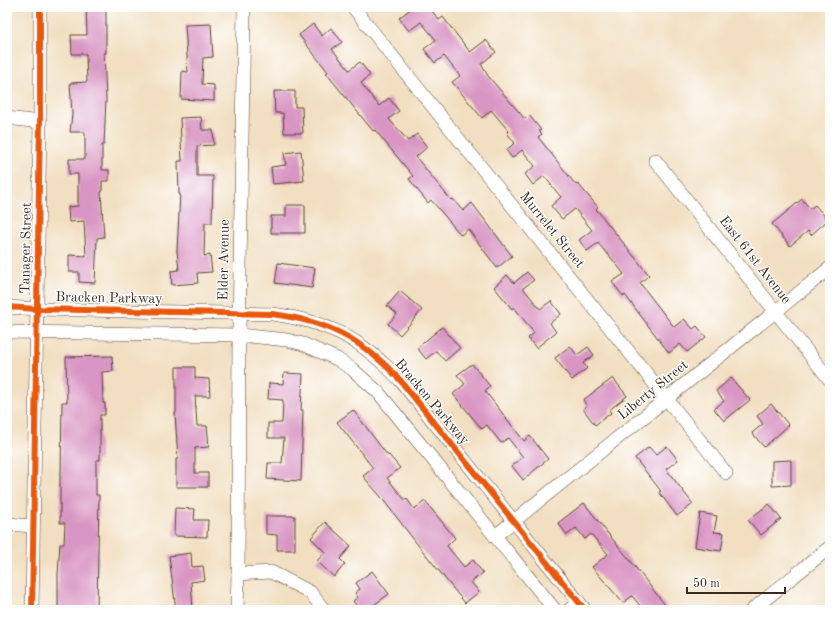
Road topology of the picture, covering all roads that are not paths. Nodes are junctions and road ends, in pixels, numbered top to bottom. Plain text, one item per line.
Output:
1 (40, 7) edge
2 (244, 7) edge
3 (353, 7) edge
4 (7, 118) edge
5 (40, 122) junction
6 (655, 160) dead end
7 (830, 268) edge
8 (7, 307) edge
9 (37, 309) junction
10 (776, 311) junction
11 (239, 312) junction
12 (7, 332) edge
13 (37, 332) junction
14 (239, 335) junction
15 (830, 380) edge
16 (667, 399) junction
17 (726, 473) dead end
18 (514, 521) junction
19 (7, 524) edge
20 (33, 526) junction
21 (495, 536) junction
22 (830, 546) edge
23 (238, 574) junction
24 (578, 607) edge
25 (32, 610) edge
26 (237, 610) edge
27 (324, 610) edge
28 (555, 610) edge
29 (752, 610) edge

1 - 5 street, Tanager Street
2 - 11 street, Elder Avenue
3 - 16 street, Murrelet Street
4 - 5 street
5 - 9 street, Tanager Street
6 - 10 street, East 61st Avenue
7 - 10 street, Liberty Street
8 - 9 street, Bracken Parkway
9 - 11 street, Bracken Parkway
9 - 13 street, Tanager Street
10 - 15 street, East 61st Avenue
10 - 16 street, Liberty Street
11 - 14 street, Elder Avenue
11 - 18 street, Bracken Parkway
12 - 13 street
13 - 14 street
13 - 20 street, Tanager Street
14 - 21 street
14 - 23 street, Elder Avenue
16 - 17 street, Murrelet Street
16 - 18 street, Liberty Street
18 - 21 street, Liberty Street
18 - 24 street, Bracken Parkway
19 - 20 street
20 - 25 street, Tanager Street
21 - 28 street
22 - 29 street
23 - 26 street, Elder Avenue
23 - 27 street

